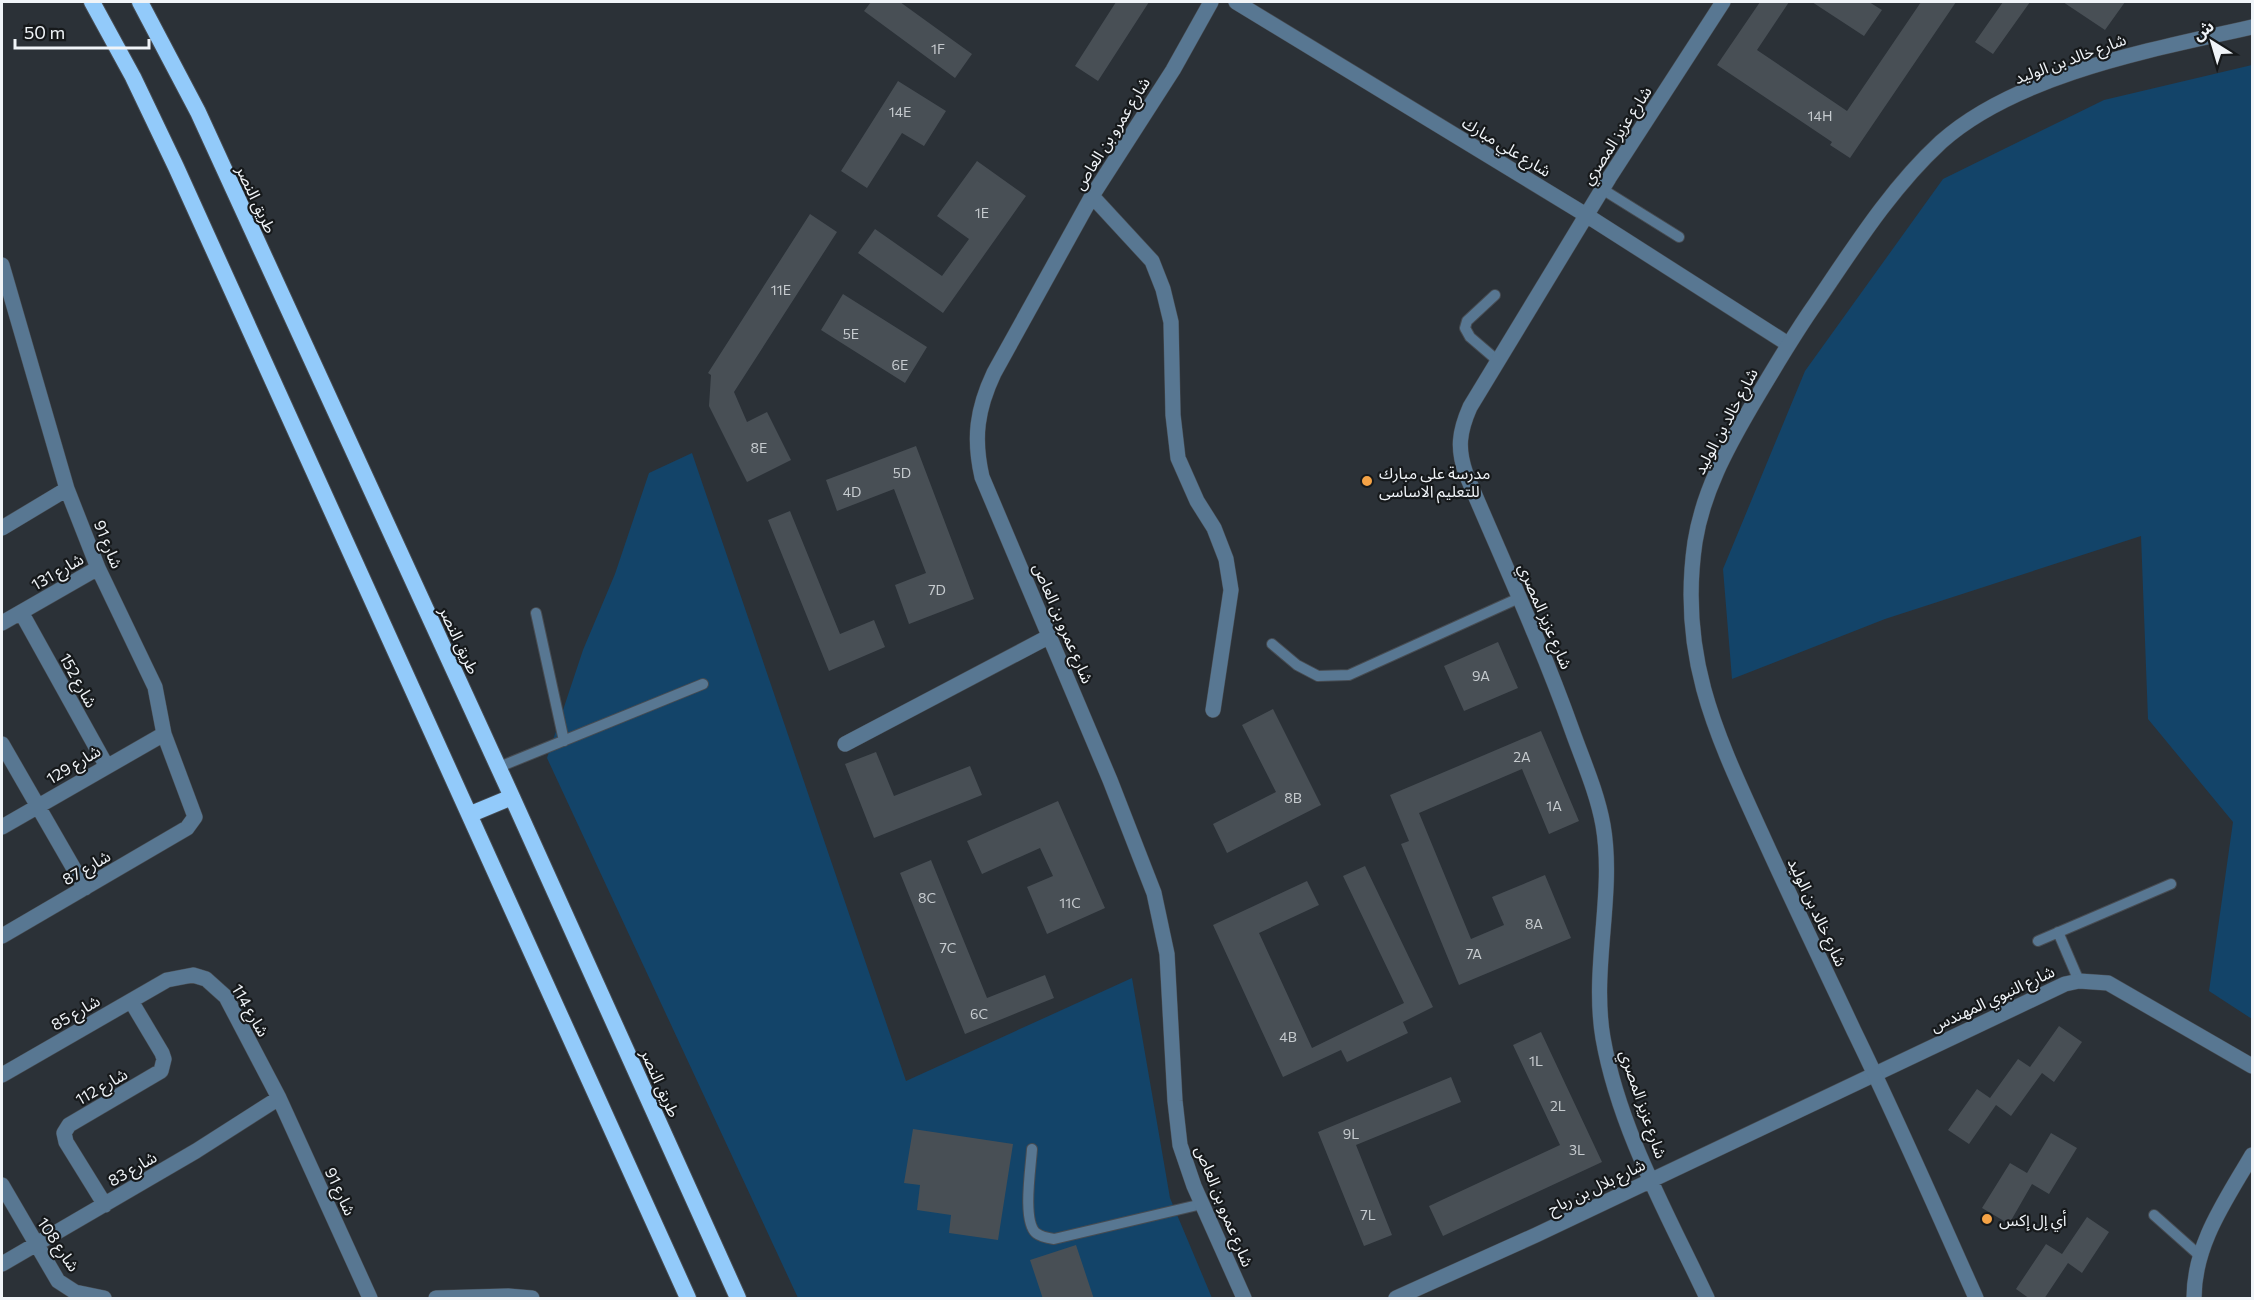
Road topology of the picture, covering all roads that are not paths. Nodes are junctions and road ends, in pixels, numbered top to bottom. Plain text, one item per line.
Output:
1 (92, 2) edge
2 (140, 2) edge
3 (1211, 2) edge
4 (1236, 2) edge
5 (1723, 2) edge
6 (2253, 27) edge
7 (1602, 189) junction
8 (1092, 196) junction
9 (1586, 216) junction
10 (1679, 237) dead end
11 (2, 265) edge
12 (1495, 295) dead end
13 (1788, 344) junction
14 (1498, 361) junction
15 (67, 489) junction
16 (2, 528) edge
17 (98, 568) junction
18 (1519, 598) junction
19 (21, 612) junction
20 (536, 614) dead end
21 (2, 623) edge
22 (1050, 636) junction
23 (1272, 644) dead end
24 (703, 684) dead end
25 (1213, 710) dead end
26 (164, 734) junction
27 (564, 741) junction
28 (2, 744) edge
29 (845, 744) dead end
30 (106, 765) junction
31 (499, 767) junction
32 (513, 797) junction
33 (38, 807) junction
34 (471, 814) junction
35 (2, 827) edge
36 (187, 828) joint
37 (2171, 884) dead end
38 (85, 888) junction
39 (2058, 932) junction
40 (2, 936) edge
41 (2038, 941) dead end
42 (167, 980) joint
43 (2079, 981) junction
44 (130, 1001) junction
45 (2253, 1066) edge
46 (1875, 1073) junction
47 (2, 1076) edge
48 (279, 1098) junction
49 (1032, 1149) dead end
50 (2253, 1155) edge
51 (1652, 1179) junction
52 (2, 1185) edge
53 (1202, 1204) junction
54 (105, 1205) junction
55 (2154, 1215) dead end
56 (35, 1244) junction
57 (2199, 1255) junction
58 (2, 1264) edge
59 (104, 1299) edge
60 (370, 1299) edge
61 (436, 1299) edge
62 (532, 1299) edge
63 (688, 1299) edge
64 (738, 1299) edge
65 (1244, 1299) edge
66 (1396, 1299) edge
67 (1707, 1299) edge
68 (1976, 1299) edge
69 (2194, 1299) edge

1 - 34 highway
2 - 31 highway, طريق النصر
3 - 8 street, شارع عمرو بن العاص
4 - 9 street, شارع علي مبارك
5 - 7 street, شارع عزيز المصري
6 - 13 street, شارع خالد بن الوليد
7 - 9 street, شارع عزيز المصري
7 - 10 lane
8 - 22 street, شارع عمرو بن العاص
8 - 25 street
9 - 13 street, شارع علي مبارك
9 - 14 street, شارع عزيز المصري
11 - 15 street, شارع 91
12 - 14 lane
13 - 46 street, شارع خالد بن الوليد
14 - 18 street, شارع عزيز المصري
15 - 16 street
15 - 17 street, شارع 91
17 - 19 street, شارع 131
17 - 26 street, شارع 91
18 - 23 lane
18 - 51 street, شارع عزيز المصري
19 - 21 street, شارع 131
19 - 30 street, شارع 152
20 - 27 lane
22 - 29 street
22 - 53 street, شارع عمرو بن العاص
24 - 27 lane
26 - 30 street, شارع 129
26 - 36 street, شارع 91
27 - 31 lane
28 - 33 street
30 - 33 street, شارع 129
31 - 32 highway, طريق النصر
32 - 34 highway
32 - 64 highway, طريق النصر
33 - 35 street, شارع 129
33 - 38 street
34 - 63 highway
36 - 38 street, شارع 87
37 - 39 lane
38 - 40 street, شارع 87
39 - 41 lane
39 - 43 lane
42 - 44 street, شارع 85
42 - 48 street, شارع 114
43 - 45 street, شارع النبوي المهندس
43 - 46 street, شارع النبوي المهندس
44 - 47 street, شارع 85
44 - 54 street, شارع 112
46 - 51 street, شارع بلال بن رباح
46 - 68 street, شارع خالد بن الوليد
48 - 54 street, شارع 83
48 - 60 street, شارع 91
49 - 53 lane
50 - 57 street
51 - 66 street, شارع بلال بن رباح
51 - 67 street, شارع عزيز المصري
52 - 56 street, شارع 108
53 - 65 street, شارع عمرو بن العاص
54 - 56 street, شارع 83
55 - 57 lane
56 - 58 street, شارع 83
56 - 59 street, شارع 108
57 - 69 street
61 - 62 street

